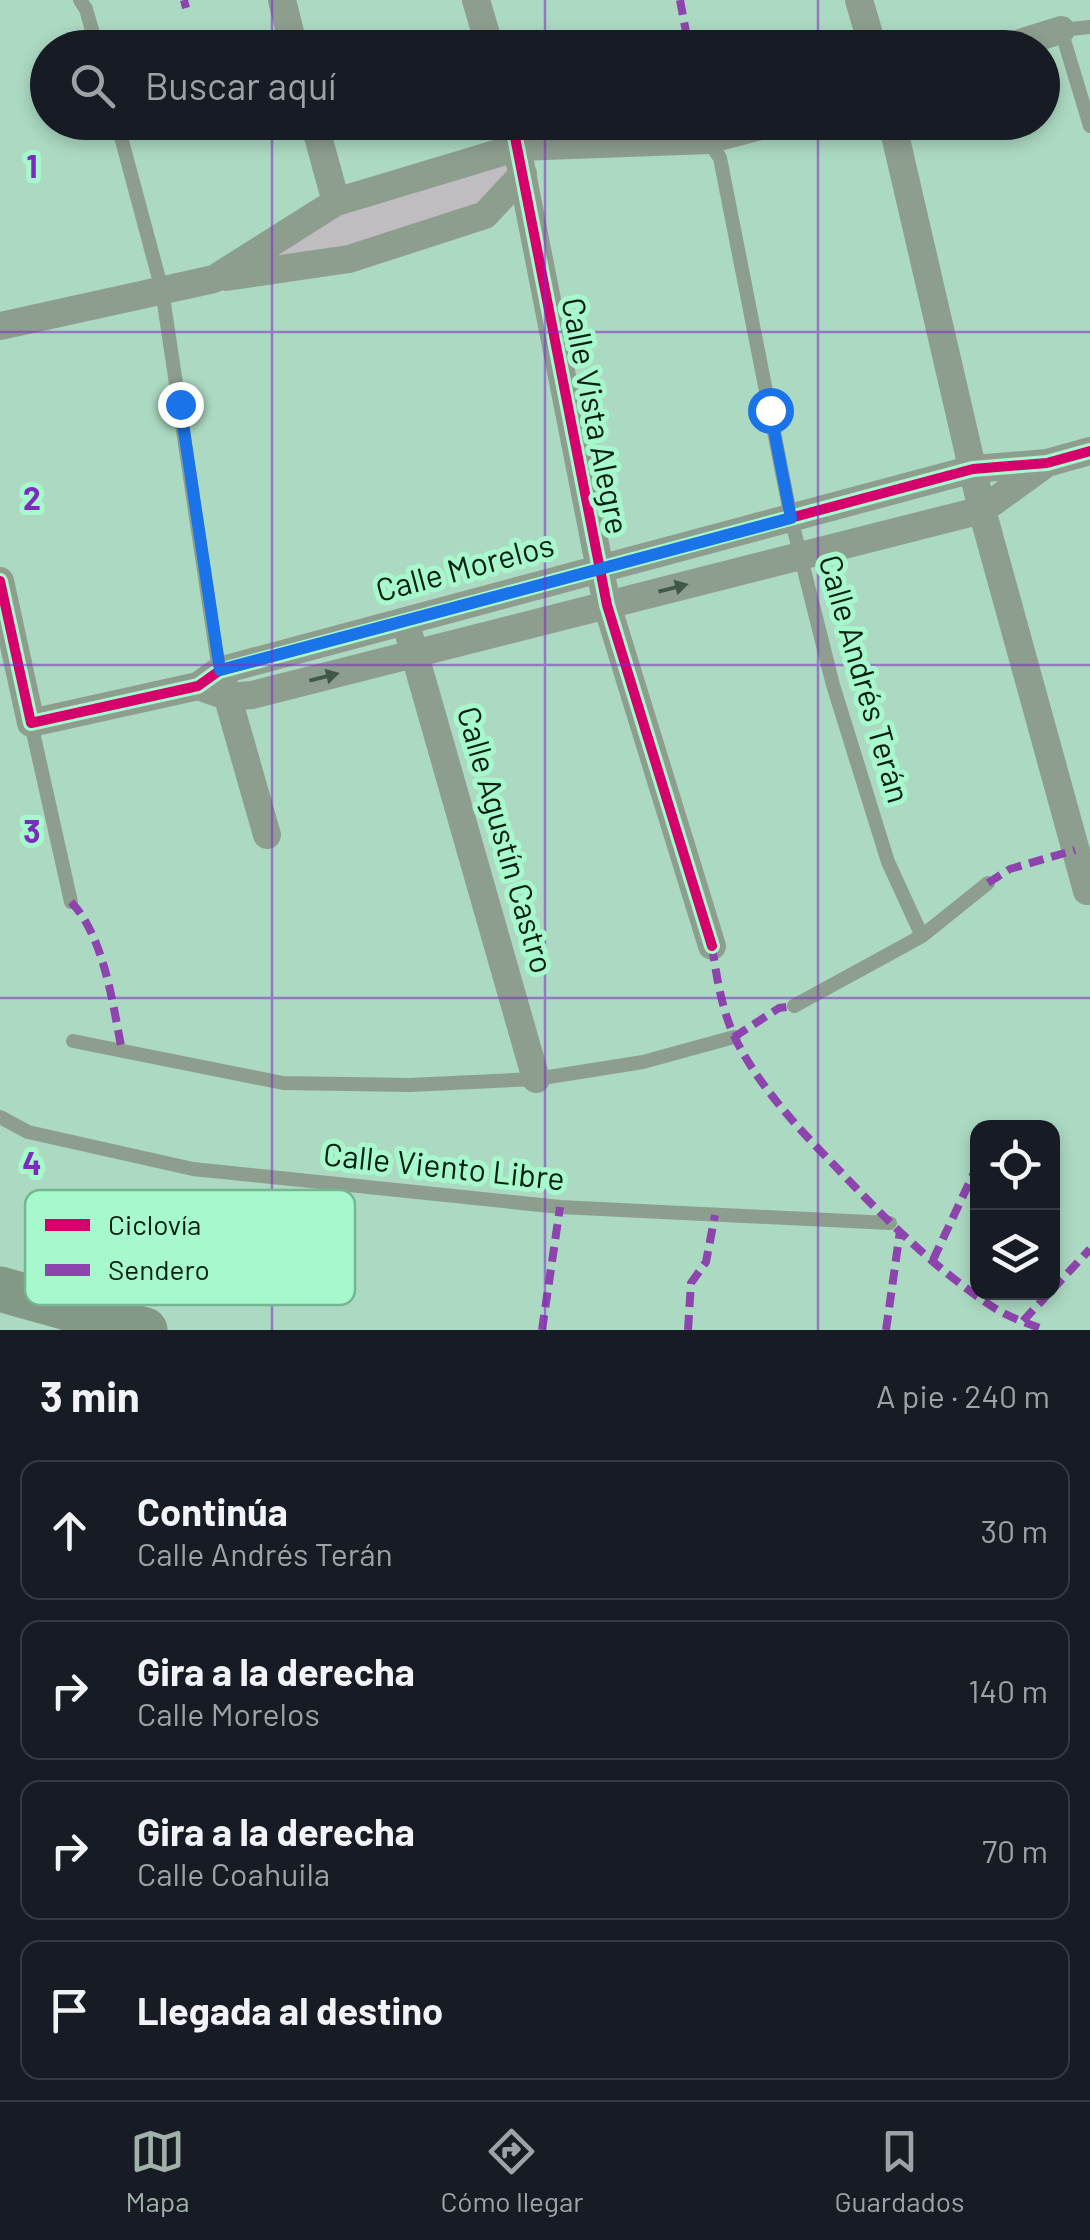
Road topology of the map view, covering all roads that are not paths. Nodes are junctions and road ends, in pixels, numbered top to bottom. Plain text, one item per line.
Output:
1 (80, 0) edge
2 (282, 0) edge
3 (476, 0) edge
4 (859, 0) edge
5 (1090, 27) edge
6 (92, 30) edge
7 (290, 30) edge
8 (485, 30) edge
9 (868, 30) edge
10 (1061, 30) joint
11 (1090, 126) edge
12 (122, 140) edge
13 (319, 140) edge
14 (708, 140) joint
15 (896, 140) edge
16 (518, 148) edge
17 (336, 202) junction
18 (214, 279) junction
19 (162, 290) junction
20 (0, 326) edge
21 (1090, 451) edge
22 (1047, 463) junction
23 (973, 469) junction
24 (982, 510) junction
25 (791, 518) junction
26 (802, 556) junction
27 (599, 569) junction
28 (0, 580) edge
29 (608, 605) junction
30 (406, 620) junction
31 (415, 654) junction
32 (215, 685) junction
33 (31, 724) junction
34 (267, 835) dead end
35 (988, 883) dead end
36 (1087, 891) dead end
37 (71, 902) dead end
38 (922, 936) junction
39 (712, 946) dead end
40 (794, 1006) dead end
41 (734, 1037) dead end
42 (72, 1041) dead end
43 (536, 1079) junction
44 (0, 1116) edge
45 (890, 1223) dead end
46 (0, 1289) edge
47 (25, 1296) edge
48 (57, 1305) edge
49 (145, 1330) edge

1 - 6 lane
2 - 7 street
3 - 8 street
4 - 9 street
5 - 10 lane
10 - 11 lane
12 - 19 lane
13 - 17 street
14 - 16 street
14 - 25 lane, Calle Andrés Terán
15 - 23 street
16 - 17 street
16 - 18 street
16 - 27 street, Calle Vista Alegre
17 - 18 street
18 - 19 street
19 - 20 street
19 - 32 lane
21 - 22 street, Calle Morelos
22 - 23 street, Calle Morelos
22 - 24 street, Calle Morelos
23 - 24 street
23 - 25 street, Calle Morelos
24 - 26 street, Calle Morelos
24 - 36 street
25 - 26 lane, Calle Andrés Terán
25 - 27 street, Calle Morelos
29 -> 26 street, Calle Morelos
26 - 38 lane, Calle Andrés Terán
27 - 29 street, Calle Vista Alegre
27 - 30 street, Calle Morelos
28 - 33 street
29 - 31 street, Calle Morelos
29 - 39 street, Calle Vista Alegre
30 - 31 street, Calle Agustín Castro
30 - 32 street, Calle Morelos
32 -> 31 street, Calle Morelos
31 - 43 street, Calle Agustín Castro
32 - 33 street, Calle Morelos
32 - 34 street
33 - 37 lane
35 - 38 lane
38 - 40 lane
41 - 43 lane
42 - 43 lane
44 - 45 lane, Calle Viento Libre
46 - 47 main road
48 - 49 main road

